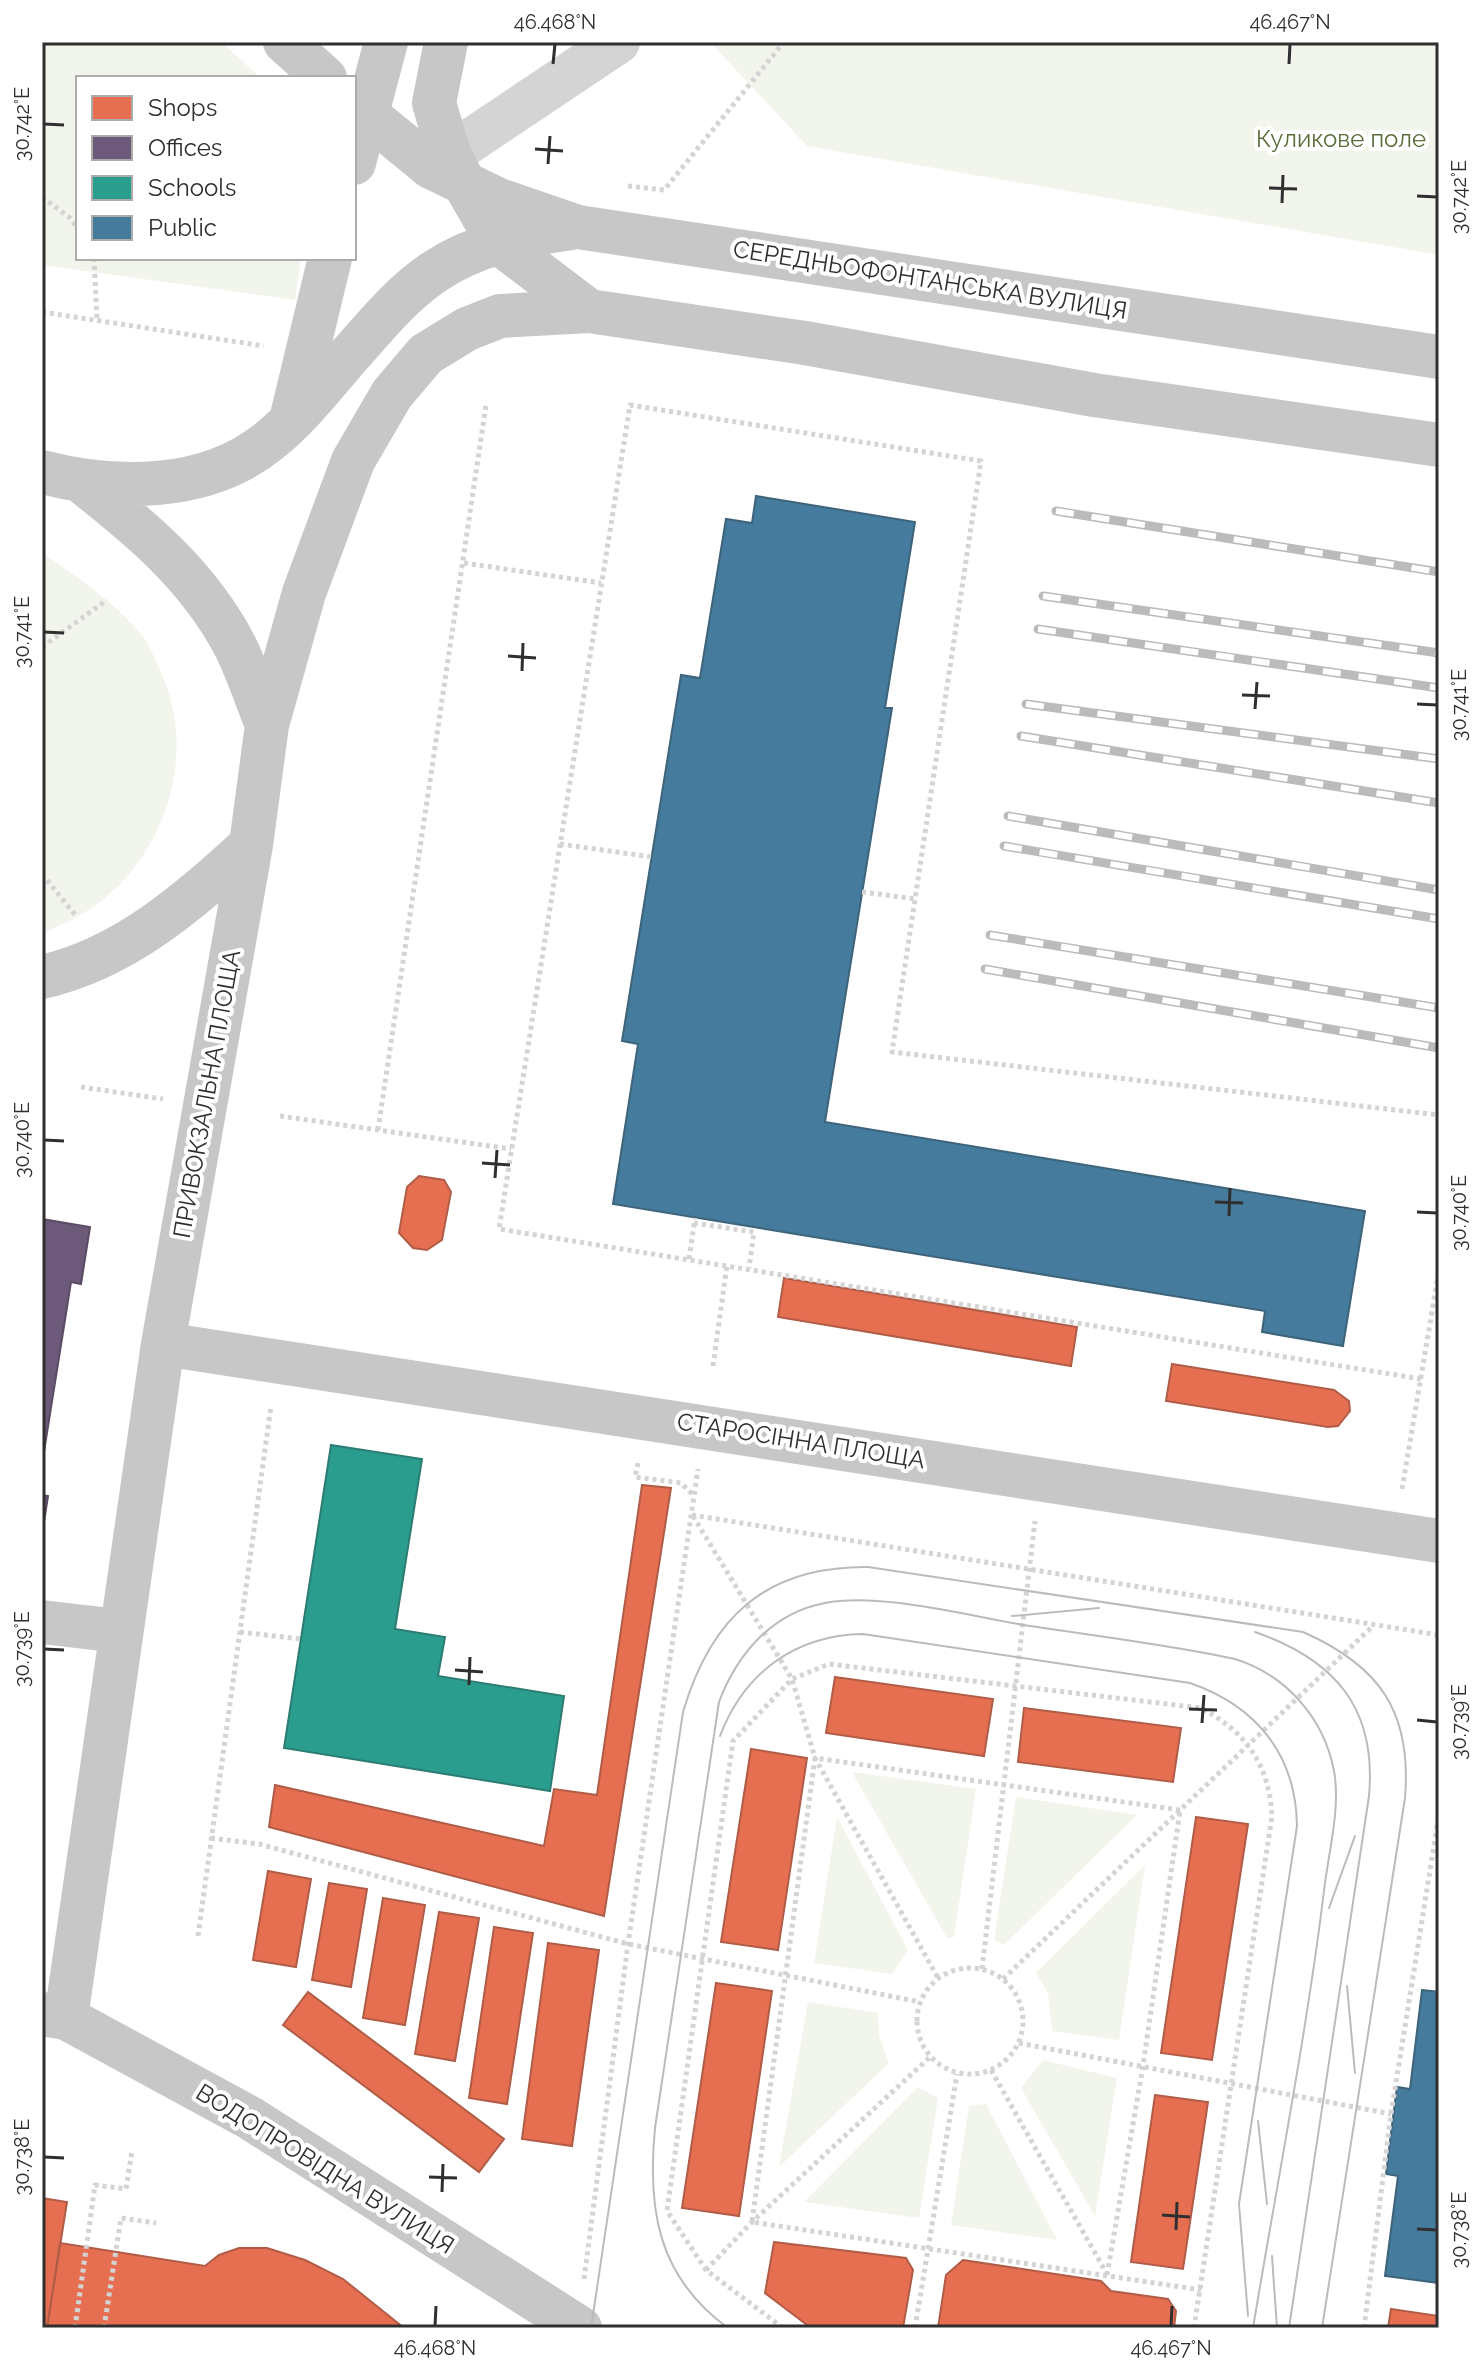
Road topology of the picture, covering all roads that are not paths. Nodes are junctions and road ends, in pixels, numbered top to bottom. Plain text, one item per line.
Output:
1 (285, 42) edge
2 (386, 42) edge
3 (446, 42) edge
4 (618, 42) edge
5 (323, 76) edge
6 (360, 109) edge
7 (356, 145) edge
8 (448, 168) junction
9 (578, 227) junction
10 (498, 242) junction
11 (330, 260) edge
12 (589, 311) junction
13 (1439, 357) edge
14 (290, 422) junction
15 (1439, 445) edge
16 (62, 477) edge
17 (267, 725) junction
18 (251, 845) junction
19 (42, 977) edge
20 (163, 1344) junction
21 (1439, 1541) edge
22 (42, 1622) edge
23 (119, 1631) junction
24 (54, 2016) edge
25 (580, 2328) edge

1 - 5 main road
2 - 6 main road
3 - 8 main road
4 - 8 street
6 - 7 main road
6 - 8 main road
8 - 9 main road, СЕРЕДНЬОФОНТАНСЬКА ВУЛИЦЯ
8 - 10 main road
9 - 10 main road, ПРИВОКЗАЛЬНА ПЛОЩА
9 - 13 main road, СЕРЕДНЬОФОНТАНСЬКА ВУЛИЦЯ
10 - 12 main road
10 - 14 main road, ПРИВОКЗАЛЬНА ПЛОЩА
11 - 14 main road
12 - 15 main road
12 - 17 main road, ПРИВОКЗАЛЬНА ПЛОЩА
14 - 16 main road, ПРИВОКЗАЛЬНА ПЛОЩА
16 - 17 main road, ПРИВОКЗАЛЬНА ПЛОЩА
17 - 18 main road, ПРИВОКЗАЛЬНА ПЛОЩА
18 - 19 main road
18 - 20 main road, ПРИВОКЗАЛЬНА ПЛОЩА
20 - 21 main road, СТАРОСІННА ПЛОЩА
20 - 23 main road, ПРИВОКЗАЛЬНА ПЛОЩА
22 - 23 main road
23 - 24 main road, ПРИВОКЗАЛЬНА ПЛОЩА
24 - 25 main road, ВОДОПРОВІДНА ВУЛИЦЯ

